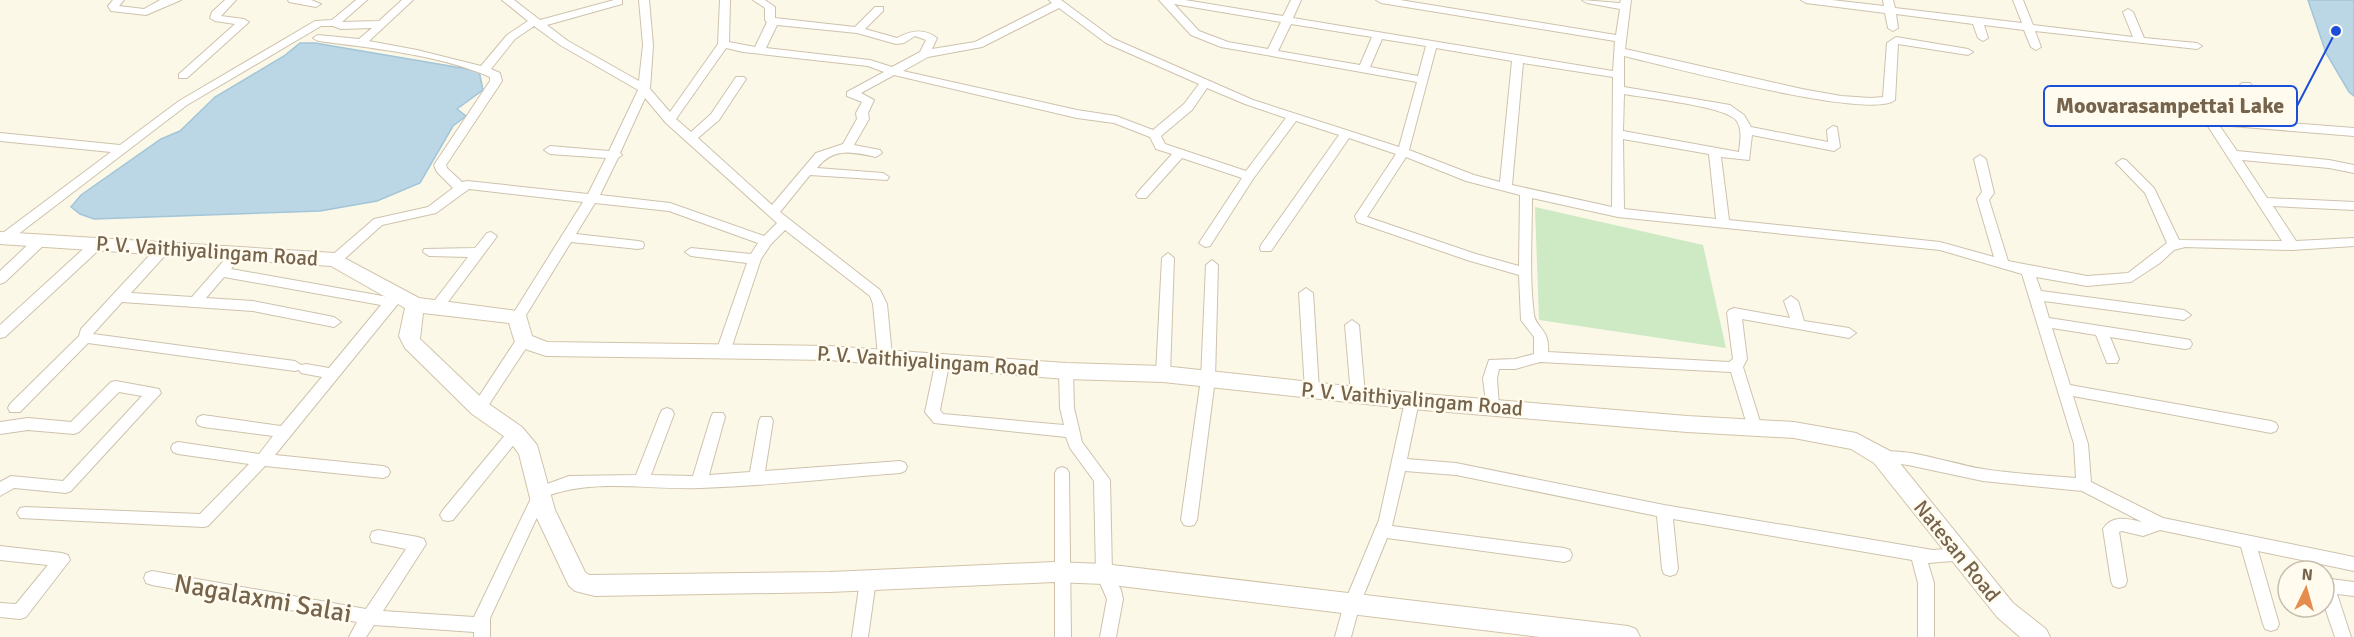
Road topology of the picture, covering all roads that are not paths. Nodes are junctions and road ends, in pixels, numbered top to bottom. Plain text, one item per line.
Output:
1 (119, 0) edge
2 (176, 0) edge
3 (231, 0) edge
4 (294, 0) edge
5 (362, 0) edge
6 (408, 0) edge
7 (507, 0) edge
8 (644, 0) edge
9 (725, 0) edge
10 (758, 0) edge
11 (1165, 0) edge
12 (1296, 0) edge
13 (1381, 0) edge
14 (1587, 0) edge
15 (1806, 0) edge
16 (2018, 0) edge
17 (618, 2) dead end
18 (1056, 2) edge
19 (1626, 3) edge
20 (316, 4) dead end
21 (1889, 5) edge
22 (879, 9) dead end
23 (2128, 12) dead end
24 (1287, 20) junction
25 (773, 21) junction
26 (1977, 21) junction
27 (536, 22) junction
28 (334, 23) junction
29 (380, 24) junction
30 (2029, 27) junction
31 (1893, 28) dead end
32 (858, 30) junction
33 (1378, 35) junction
34 (318, 38) dead end
35 (1983, 38) dead end
36 (2140, 41) junction
37 (361, 43) junction
38 (723, 44) junction
39 (1432, 44) junction
40 (1620, 45) junction
41 (2197, 46) dead end
42 (2036, 47) dead end
43 (759, 51) junction
44 (1968, 52) dead end
45 (1272, 53) junction
46 (925, 54) junction
47 (1518, 58) junction
48 (484, 69) junction
49 (1364, 69) junction
50 (894, 72) junction
51 (1618, 75) junction
52 (183, 76) dead end
53 (740, 79) dead end
54 (1423, 80) junction
55 (1205, 83) junction
56 (2246, 85) dead end
57 (644, 89) junction
58 (2190, 89) dead end
59 (1618, 90) junction
60 (1292, 118) junction
61 (670, 120) junction
62 (2211, 121) junction
63 (2274, 125) junction
64 (1746, 130) junction
65 (1833, 130) dead end
66 (2354, 132) edge
67 (1346, 134) junction
68 (1617, 134) junction
69 (1155, 135) junction
70 (0, 137) edge
71 (691, 138) junction
72 (847, 147) junction
73 (122, 149) junction
74 (550, 150) dead end
75 (1403, 152) junction
76 (876, 153) dead end
77 (1180, 153) junction
78 (1715, 153) junction
79 (616, 155) junction
80 (2234, 155) junction
81 (1980, 159) dead end
82 (2122, 163) dead end
83 (2354, 170) edge
84 (807, 171) junction
85 (1249, 176) junction
86 (883, 177) dead end
87 (1506, 186) junction
88 (461, 188) junction
89 (1526, 193) junction
90 (1142, 195) dead end
91 (591, 199) junction
92 (2265, 202) junction
93 (2354, 206) edge
94 (773, 212) junction
95 (1618, 213) junction
96 (785, 223) junction
97 (1723, 224) junction
98 (490, 236) dead end
99 (568, 237) junction
100 (2, 238) edge
101 (41, 240) junction
102 (766, 241) junction
103 (2354, 242) edge
104 (1205, 243) dead end
105 (97, 244) junction
106 (638, 245) dead end
107 (2175, 246) junction
108 (2292, 246) junction
109 (164, 248) junction
110 (1266, 248) dead end
111 (429, 252) dead end
112 (691, 252) dead end
113 (238, 253) junction
114 (478, 253) junction
115 (1168, 258) dead end
116 (755, 259) junction
117 (335, 260) junction
118 (2002, 262) junction
119 (1212, 265) dead end
120 (2028, 271) junction
121 (222, 272) junction
122 (1525, 272) junction
123 (0, 279) edge
124 (1306, 293) dead end
125 (2035, 295) junction
126 (120, 297) junction
127 (401, 301) junction
128 (1791, 301) dead end
129 (195, 302) junction
130 (437, 308) junction
131 (2184, 315) dead end
132 (518, 317) junction
133 (334, 322) dead end
134 (2044, 322) junction
135 (1352, 325) dead end
136 (1799, 326) junction
137 (2101, 331) junction
138 (0, 333) edge
139 (1849, 333) dead end
140 (85, 338) junction
141 (523, 341) junction
142 (2185, 344) dead end
143 (723, 352) junction
144 (885, 356) junction
145 (1540, 357) junction
146 (2112, 359) dead end
147 (942, 360) junction
148 (1736, 365) junction
149 (1066, 371) junction
150 (334, 374) junction
151 (1162, 374) junction
152 (1208, 379) junction
153 (2064, 389) junction
154 (1312, 390) junction
155 (1358, 395) junction
156 (1412, 401) junction
157 (1492, 407) junction
158 (15, 408) dead end
159 (479, 408) junction
160 (667, 414) dead end
161 (717, 417) dead end
162 (766, 420) dead end
163 (203, 421) dead end
164 (2271, 427) dead end
165 (0, 428) edge
166 (1755, 428) junction
167 (284, 432) junction
168 (1072, 432) junction
169 (515, 433) junction
170 (178, 448) dead end
171 (1882, 457) junction
172 (262, 460) junction
173 (1400, 465) junction
174 (900, 467) dead end
175 (383, 472) dead end
176 (1062, 473) dead end
177 (756, 478) junction
178 (641, 482) junction
179 (699, 482) junction
180 (2084, 485) junction
181 (0, 490) edge
182 (541, 492) junction
183 (1664, 511) junction
184 (25, 513) dead end
185 (448, 515) dead end
186 (1188, 520) dead end
187 (2160, 524) junction
188 (1383, 531) junction
189 (378, 537) dead end
190 (2248, 544) junction
191 (0, 553) edge
192 (1918, 554) junction
193 (1564, 555) dead end
194 (1959, 555) junction
195 (2310, 556) junction
196 (2312, 559) edge
197 (2354, 564) edge
198 (1670, 569) dead end
199 (1061, 572) junction
200 (1104, 574) junction
201 (152, 578) dead end
202 (868, 580) junction
203 (2119, 581) dead end
204 (2336, 585) edge
205 (2354, 589) edge
206 (1352, 604) junction
207 (0, 610) edge
208 (2336, 615) edge
209 (369, 617) junction
210 (2271, 624) dead end
211 (482, 631) edge
212 (1556, 633) edge
213 (357, 637) edge
214 (860, 637) edge
215 (1063, 637) edge
216 (1108, 637) edge
217 (1113, 637) edge
218 (1343, 637) edge
219 (1628, 637) edge
220 (1926, 637) edge
221 (2038, 637) edge
222 (2343, 637) edge

1 - 2 street
3 - 52 street
4 - 20 street
5 - 28 street
6 - 29 street
7 - 27 street
8 - 57 street
9 - 38 street
10 - 25 street
11 - 24 street
11 - 45 street
12 - 24 street
13 - 40 street
14 - 19 street
15 - 21 street
16 - 30 street
17 - 27 street
18 - 46 street
18 - 55 street
19 - 40 street
21 - 26 street
21 - 31 street
22 - 32 street
23 - 36 street
24 - 33 street
24 - 45 street
25 - 32 street
25 - 43 street
26 - 30 street
26 - 35 street
27 - 48 street
27 - 57 street
28 - 29 street
28 - 73 street
29 - 37 street
30 - 36 street
30 - 42 street
32 - 46 street
33 - 39 street
33 - 49 street
34 - 37 street
36 - 41 street
37 - 48 street
38 - 43 street
38 - 61 street
39 - 47 street
39 - 54 street
40 - 44 street
40 - 51 street
43 - 50 street
45 - 49 street
46 - 50 street
47 - 51 street
47 - 87 street
48 - 88 street
49 - 54 street
50 - 69 street
50 - 72 street
51 - 59 street
53 - 71 street
54 - 75 street
55 - 60 street
55 - 69 street
56 - 63 street
57 - 61 street
57 - 79 street
58 - 62 street
59 - 64 street
59 - 68 street
60 - 67 street
60 - 85 street
61 - 71 street
62 - 63 street
62 - 80 street
63 - 66 street
64 - 65 street
64 - 78 street
67 - 75 street
67 - 110 street
68 - 78 street
68 - 95 street
69 - 77 street
70 - 73 street
71 - 94 street
72 - 76 street
72 - 84 street
73 - 100 street
74 - 79 street
75 - 87 street
75 - 122 street
77 - 85 street
77 - 90 street
78 - 97 street
79 - 91 street
80 - 83 street
80 - 92 street
81 - 118 street
82 - 107 street
84 - 86 street
84 - 94 street
85 - 104 street
87 - 89 street
88 - 91 street
88 - 117 street
89 - 95 street
89 - 122 street
91 - 99 street
91 - 102 street
92 - 93 street
92 - 108 street
94 - 96 street
95 - 97 street
96 - 102 street
96 - 144 street
97 - 118 street
98 - 114 street
99 - 106 street
99 - 132 street
100 - 101 street, P. V. Vaithiyalingam Road
101 - 105 street, P. V. Vaithiyalingam Road
101 - 123 street
102 - 116 street
103 - 108 street
105 - 109 street, P. V. Vaithiyalingam Road
105 - 138 street
107 - 108 street
107 - 120 street
109 - 113 street, P. V. Vaithiyalingam Road
109 - 126 street
111 - 114 street
112 - 116 street
113 - 117 street, P. V. Vaithiyalingam Road
113 - 121 street
114 - 130 street
115 - 151 street
116 - 143 street
117 - 127 street, P. V. Vaithiyalingam Road
118 - 120 street
119 - 152 street
120 - 125 street
121 - 127 street
121 - 129 street
122 - 145 street
124 - 154 street
125 - 131 street
125 - 134 street
126 - 129 street
126 - 140 street
127 - 130 street, P. V. Vaithiyalingam Road
127 - 150 street
127 - 159 street
128 - 136 street
129 - 133 street
130 - 132 street, P. V. Vaithiyalingam Road
132 - 141 street
134 - 137 street
134 - 153 street
135 - 155 street
136 - 139 street
136 - 148 street
137 - 142 street
137 - 146 street
140 - 150 street
140 - 158 street
141 - 143 street, P. V. Vaithiyalingam Road
141 - 159 street
143 - 144 street, P. V. Vaithiyalingam Road
144 - 147 street, P. V. Vaithiyalingam Road
145 - 148 street
145 - 157 street
147 - 149 street, P. V. Vaithiyalingam Road
147 - 168 street
148 - 166 street
149 - 151 street, P. V. Vaithiyalingam Road
149 - 168 street
150 - 167 street
151 - 152 street, P. V. Vaithiyalingam Road
152 - 154 street, P. V. Vaithiyalingam Road
152 - 186 street
153 - 164 street
153 - 180 street
154 - 155 street, P. V. Vaithiyalingam Road
155 - 156 street, P. V. Vaithiyalingam Road
156 - 157 street, P. V. Vaithiyalingam Road
156 - 173 street
157 - 166 street, P. V. Vaithiyalingam Road
159 - 169 street
160 - 178 street
161 - 179 street
162 - 177 street
163 - 167 street
165 - 181 street
166 - 171 street, P. V. Vaithiyalingam Road
167 - 172 street
168 - 200 street
169 - 182 street
169 - 185 street
170 - 172 street
171 - 180 street
171 - 194 street, Natesan Road
172 - 175 street
172 - 184 street
173 - 183 street
173 - 188 street
174 - 177 street
176 - 199 street
177 - 179 street
178 - 179 street
178 - 182 street
180 - 187 street
182 - 202 street
182 - 211 street
183 - 192 street
183 - 198 street
187 - 190 street
187 - 203 street
188 - 193 street
188 - 206 street
189 - 209 street
190 - 195 street
190 - 210 street
191 - 207 street
192 - 194 street
192 - 220 street
194 - 221 street, Natesan Road
195 - 196 street
195 - 197 street
199 - 200 street
199 - 202 street
199 - 215 street
200 - 206 street
200 - 216 street
201 - 209 street, Nagalaxmi Salai
202 - 214 street
204 - 205 street
206 - 212 street
206 - 218 street
208 - 222 street
209 - 211 street, Nagalaxmi Salai
209 - 213 street
212 - 219 street
216 - 217 street

